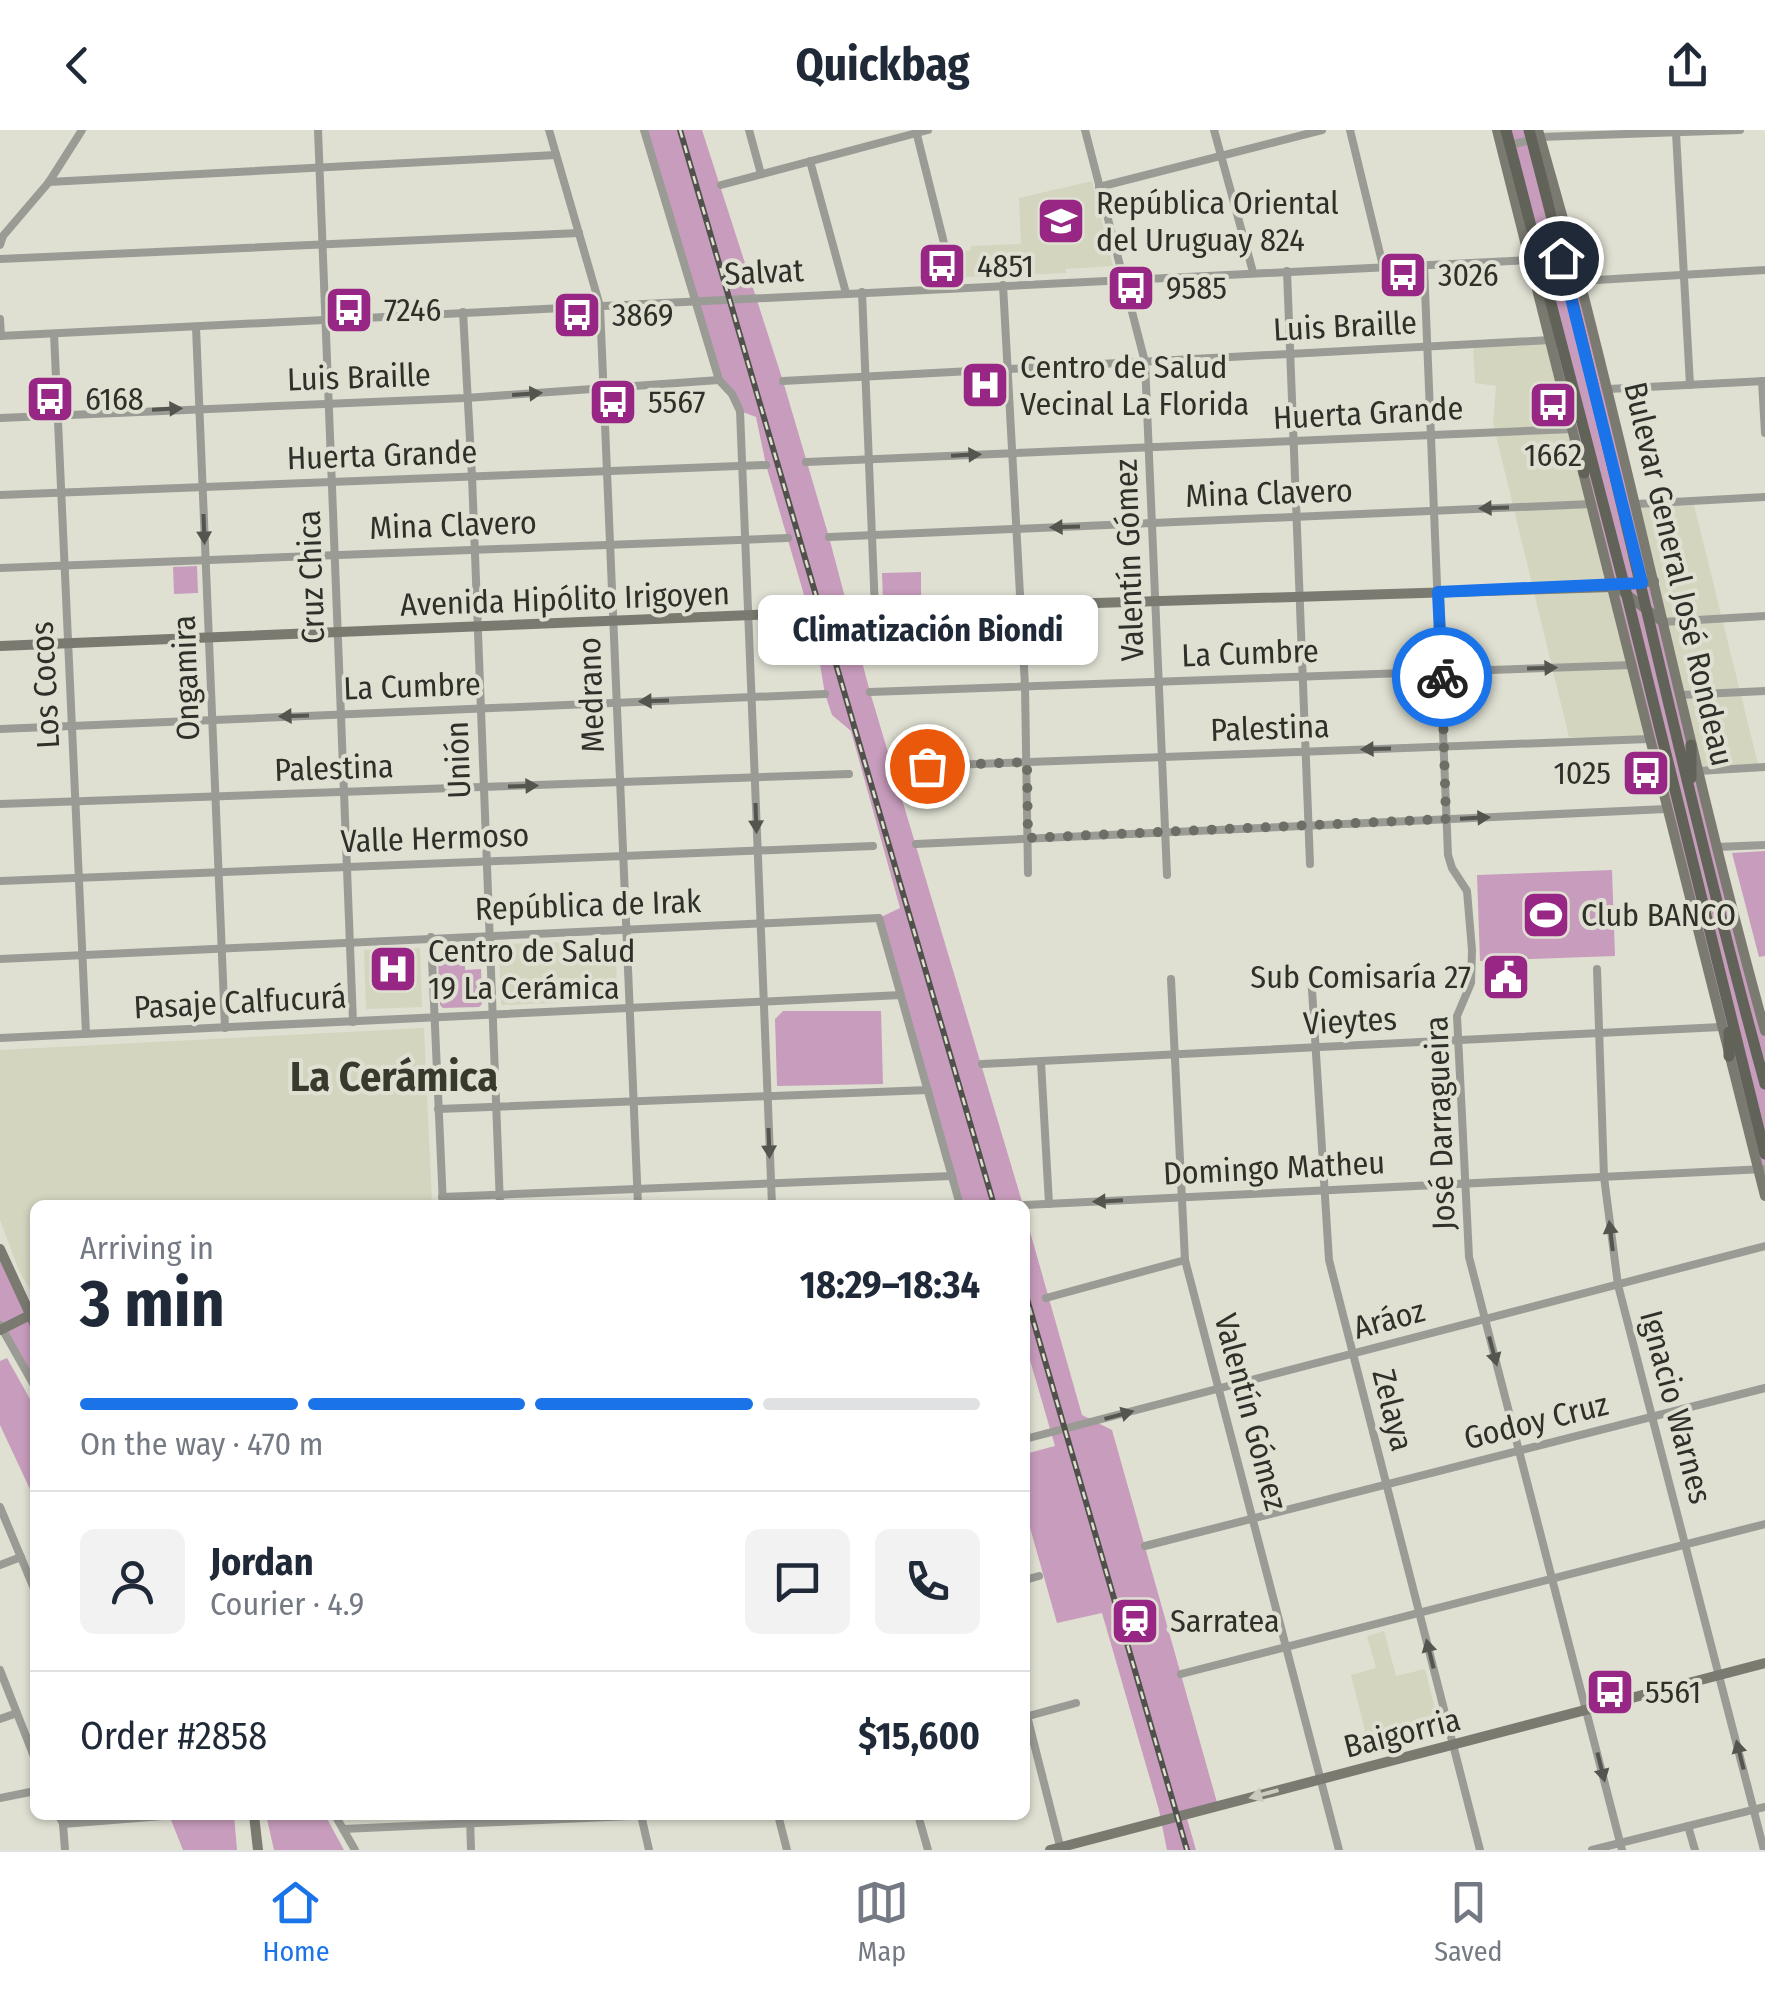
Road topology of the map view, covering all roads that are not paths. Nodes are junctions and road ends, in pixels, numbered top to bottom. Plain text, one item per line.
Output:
1 (82, 130) edge
2 (318, 130) edge
3 (550, 130) edge
4 (644, 130) edge
5 (750, 130) edge
6 (928, 130) edge
7 (1085, 130) edge
8 (1214, 130) edge
9 (1322, 130) edge
10 (1350, 130) edge
11 (1497, 130) edge
12 (1506, 130) edge
13 (1729, 130) edge
14 (1740, 130) edge
15 (916, 132) edge
16 (1575, 132) edge
17 (1676, 133) junction
18 (1535, 134) edge
19 (1506, 146) junction
20 (556, 155) junction
21 (1220, 156) junction
22 (810, 162) junction
23 (320, 168) junction
24 (761, 174) junction
25 (49, 182) junction
26 (721, 185) dead end
27 (1099, 187) junction
28 (579, 233) junction
29 (0, 245) edge
30 (323, 245) junction
31 (1571, 246) junction
32 (0, 259) edge
33 (1530, 260) junction
34 (1424, 264) junction
35 (1383, 266) junction
36 (1765, 270) edge
37 (1288, 271) junction
38 (1253, 272) junction
39 (1683, 275) junction
40 (1122, 278) junction
41 (1580, 281) junction
42 (1004, 284) junction
43 (955, 287) junction
44 (862, 292) junction
45 (846, 293) junction
46 (694, 301) junction
47 (600, 306) junction
48 (462, 312) junction
49 (0, 319) edge
50 (326, 320) junction
51 (196, 327) junction
52 (1578, 328) junction
53 (54, 334) junction
54 (0, 336) edge
55 (1550, 340) junction
56 (1428, 346) junction
57 (1291, 354) junction
58 (1145, 362) junction
59 (1008, 369) junction
60 (865, 376) junction
61 (720, 380) junction
62 (783, 381) dead end
63 (1763, 381) edge
64 (1690, 384) junction
65 (602, 389) junction
66 (1608, 389) junction
67 (466, 398) junction
68 (330, 404) junction
69 (199, 408) junction
70 (58, 415) junction
71 (0, 418) edge
72 (1573, 429) junction
73 (1765, 433) edge
74 (1432, 435) junction
75 (1294, 441) junction
76 (1586, 441) junction
77 (1149, 447) junction
78 (1012, 453) junction
79 (869, 460) junction
80 (806, 462) dead end
81 (766, 464) dead end
82 (742, 466) junction
83 (607, 471) junction
84 (1584, 473) junction
85 (472, 476) junction
86 (333, 482) junction
87 (203, 487) junction
88 (61, 492) junction
89 (0, 495) edge
90 (1765, 497) edge
91 (1592, 504) junction
92 (1636, 504) junction
93 (1435, 511) junction
94 (1297, 517) junction
95 (1152, 523) junction
96 (1016, 529) junction
97 (872, 536) junction
98 (788, 538) dead end
99 (829, 538) dead end
100 (745, 540) junction
101 (610, 544) junction
102 (475, 551) junction
103 (336, 554) junction
104 (206, 560) junction
105 (64, 565) junction
106 (0, 568) edge
107 (1648, 582) junction
108 (1621, 588) junction
109 (1438, 592) junction
110 (1300, 597) junction
111 (1156, 602) junction
112 (1020, 607) junction
113 (1647, 608) junction
114 (875, 610) junction
115 (748, 616) junction
116 (1765, 616) edge
117 (613, 621) junction
118 (1657, 623) junction
119 (478, 626) junction
120 (1630, 631) junction
121 (339, 634) junction
122 (209, 638) junction
123 (68, 643) junction
124 (0, 646) edge
125 (1632, 665) junction
126 (1442, 672) junction
127 (1304, 676) junction
128 (1159, 682) junction
129 (1025, 686) junction
130 (1765, 691) edge
131 (870, 692) dead end
132 (825, 694) dead end
133 (1679, 696) junction
134 (752, 697) junction
135 (617, 703) junction
136 (480, 708) junction
137 (342, 714) junction
138 (212, 720) junction
139 (72, 726) junction
140 (0, 728) edge
141 (1648, 739) junction
142 (1691, 745) junction
143 (1445, 746) junction
144 (1306, 752) junction
145 (1162, 757) junction
146 (1027, 762) junction
147 (894, 767) dead end
148 (1765, 767) edge
149 (1698, 771) junction
150 (849, 774) dead end
151 (755, 778) junction
152 (620, 782) junction
153 (484, 787) junction
154 (344, 793) junction
155 (216, 797) junction
156 (76, 802) junction
157 (1691, 802) junction
158 (0, 804) edge
159 (1666, 809) junction
160 (1446, 819) junction
161 (1310, 825) junction
162 (1165, 832) junction
163 (1028, 838) junction
164 (916, 844) dead end
165 (1765, 844) edge
166 (873, 846) dead end
167 (1717, 847) junction
168 (758, 850) junction
169 (623, 856) junction
170 (486, 861) junction
171 (1310, 864) dead end
172 (348, 867) junction
173 (218, 872) junction
174 (1028, 874) dead end
175 (1167, 875) dead end
176 (79, 878) junction
177 (0, 881) edge
178 (760, 923) junction
179 (626, 928) junction
180 (489, 934) junction
181 (431, 937) junction
182 (350, 940) junction
183 (222, 948) junction
184 (83, 955) junction
185 (0, 959) edge
186 (1597, 969) dead end
187 (1312, 974) dead end
188 (1171, 979) dead end
189 (901, 996) junction
190 (764, 1002) junction
191 (630, 1009) junction
192 (492, 1016) junction
193 (434, 1019) junction
194 (353, 1022) junction
195 (1725, 1023) junction
196 (1764, 1027) edge
197 (225, 1028) junction
198 (1599, 1033) junction
199 (86, 1034) junction
200 (0, 1038) edge
201 (1458, 1040) junction
202 (1316, 1048) junction
203 (1175, 1055) junction
204 (1729, 1056) joint
205 (1041, 1062) junction
206 (982, 1064) dead end
207 (1765, 1084) edge
208 (928, 1090) junction
209 (767, 1096) junction
210 (634, 1101) junction
211 (496, 1107) junction
212 (438, 1109) junction
213 (1765, 1154) edge
214 (1761, 1169) edge
215 (952, 1176) junction
216 (1604, 1177) junction
217 (771, 1184) junction
218 (1466, 1184) junction
219 (638, 1189) junction
220 (1323, 1191) junction
221 (500, 1194) junction
222 (1765, 1196) edge
223 (1182, 1198) junction
224 (443, 1200) edge
225 (451, 1200) edge
226 (500, 1200) edge
227 (638, 1200) edge
228 (772, 1200) edge
229 (959, 1200) edge
230 (1049, 1204) junction
231 (1030, 1205) edge
232 (1765, 1246) edge
233 (0, 1250) edge
234 (1186, 1260) junction
235 (1618, 1285) junction
236 (1046, 1298) dead end
237 (30, 1316) edge
238 (1485, 1319) junction
239 (30, 1321) edge
240 (1, 1329) edge
241 (1353, 1354) junction
242 (30, 1378) edge
243 (1765, 1388) edge
244 (1219, 1389) junction
245 (1653, 1418) junction
246 (1030, 1438) edge
247 (1519, 1452) junction
248 (1386, 1485) junction
249 (0, 1507) edge
250 (1253, 1519) junction
251 (1765, 1524) edge
252 (1686, 1544) junction
253 (1145, 1546) dead end
254 (20, 1557) junction
255 (0, 1565) edge
256 (1040, 1576) dead end
257 (1552, 1578) junction
258 (1030, 1579) edge
259 (30, 1580) edge
260 (1420, 1613) junction
261 (1286, 1647) junction
262 (1765, 1664) edge
263 (0, 1670) edge
264 (1181, 1674) dead end
265 (1720, 1676) junction
266 (1076, 1703) dead end
267 (1586, 1711) junction
268 (17, 1712) junction
269 (1030, 1713) edge
270 (0, 1718) edge
271 (1030, 1731) edge
272 (30, 1745) edge
273 (1454, 1746) junction
274 (1320, 1780) junction
275 (30, 1792) edge
276 (0, 1798) edge
277 (1765, 1807) edge
278 (1754, 1810) junction
279 (61, 1820) edge
280 (255, 1820) edge
281 (338, 1820) edge
282 (470, 1820) edge
283 (642, 1820) edge
284 (779, 1820) edge
285 (919, 1820) edge
286 (1688, 1826) junction
287 (343, 1829) junction
288 (1621, 1846) edge
289 (1058, 1849) edge
290 (65, 1850) edge
291 (258, 1850) edge
292 (355, 1850) edge
293 (472, 1850) edge
294 (650, 1850) edge
295 (787, 1850) edge
296 (928, 1850) edge
297 (1339, 1850) edge
298 (1480, 1850) edge
299 (1592, 1850) edge
300 (1695, 1850) edge
301 (1764, 1850) edge

1 - 25 street
2 - 23 street, Cruz Chica
3 - 20 street, Medrano
4 - 46 street
5 - 24 street
6 - 15 street
7 - 27 street, Valentín Gómez
8 - 21 street
9 - 21 street
10 - 35 street
11 - 19 street, Bulevar General José Rondeau
12 - 19 main road, Bulevar General José Rondeau
13 - 14 street
13 - 17 street
15 - 22 street
15 - 43 street
16 - 17 street
16 - 18 street
17 - 39 street
18 - 19 street
18 - 31 street, Bulevar General José Rondeau
18 - 52 main road, Bulevar General José Rondeau
19 - 33 street, Bulevar General José Rondeau
19 - 76 main road, Bulevar General José Rondeau
20 - 23 street
20 - 28 street, Medrano
21 - 27 street
21 - 38 street
22 - 24 street
22 - 45 street
23 - 25 street
23 - 30 street, Cruz Chica
24 - 26 street
25 - 29 street
27 - 40 street, Valentín Gómez
28 - 30 street
28 - 47 street, Medrano
30 - 32 street
30 - 50 street, Cruz Chica
31 - 41 street, Bulevar General José Rondeau
31 - 52 main road
33 - 34 street, Salvat
33 - 55 street, Bulevar General José Rondeau
34 - 35 street, Salvat
34 - 56 street, José Darragueira
35 - 37 street, Salvat
36 - 39 street
37 - 38 street, Salvat
37 - 57 street
38 - 40 street, Salvat
39 - 41 street
39 - 64 street
40 - 42 street, Salvat
40 - 58 street, Valentín Gómez
41 - 66 street, Bulevar General José Rondeau
42 - 43 street, Salvat
42 - 59 street
43 - 44 street, Salvat
44 - 45 street, Salvat
44 - 60 street
45 - 46 street, Salvat
46 - 47 street, Salvat
46 - 61 street
47 - 48 street, Salvat
47 - 65 street, Medrano
48 - 50 street, Salvat
48 - 67 street, Unión
49 - 54 street
50 - 51 street, Salvat
50 - 68 street, Cruz Chica
51 - 53 street, Salvat
51 - 69 street, Ongamira
52 - 107 main road, Bulevar General José Rondeau
53 - 54 street, Salvat
53 - 70 street, Los Cocos
55 - 56 street, Luis Braille
55 - 72 street, Bulevar General José Rondeau
56 - 57 street, Luis Braille
56 - 74 street, José Darragueira
57 - 58 street, Luis Braille
57 - 75 street
58 - 59 street, Luis Braille
58 - 77 street, Valentín Gómez
59 - 60 street, Luis Braille
59 - 78 street
60 - 62 street, Luis Braille
60 - 79 street
61 - 65 street, Luis Braille
61 - 82 street
63 - 64 street
63 - 73 street
64 - 66 street
67 -> 65 street, Luis Braille
65 - 83 street, Medrano
66 - 92 street, Bulevar General José Rondeau
67 - 68 street, Luis Braille
67 - 85 street, Unión
68 - 69 street, Luis Braille
68 - 86 street, Cruz Chica
70 -> 69 street, Luis Braille
69 - 87 street, Ongamira
70 - 71 street, Luis Braille
70 - 88 street, Los Cocos
72 - 74 street, Huerta Grande
72 - 84 street, Bulevar General José Rondeau
74 - 75 street, Huerta Grande
74 - 93 street, José Darragueira
75 - 77 street, Huerta Grande
75 - 94 street
76 - 84 main road
76 - 108 main road, Bulevar General José Rondeau
77 - 78 street, Huerta Grande
77 - 95 street, Valentín Gómez
79 -> 78 street, Huerta Grande
78 - 96 street
79 - 80 street, Huerta Grande
79 - 97 street
81 - 82 street, Huerta Grande
82 - 83 street, Huerta Grande
82 - 100 street
83 - 85 street, Huerta Grande
83 - 101 street, Medrano
84 - 91 street, Bulevar General José Rondeau
85 - 86 street, Huerta Grande
85 - 102 street, Unión
86 - 87 street, Huerta Grande
86 - 103 street, Cruz Chica
87 - 88 street, Huerta Grande
87 -> 104 street, Ongamira
88 - 89 street, Huerta Grande
88 - 105 street, Los Cocos
90 - 92 street
91 -> 93 street, Mina Clavero
91 - 108 street, Bulevar General José Rondeau
92 - 107 street, Bulevar General José Rondeau
93 - 94 street, Mina Clavero
93 - 109 street, José Darragueira
94 - 95 street, Mina Clavero
94 - 110 street
95 -> 96 street, Mina Clavero
95 - 111 street, Valentín Gómez
96 - 97 street, Mina Clavero
96 - 112 street
97 - 99 street, Mina Clavero
97 - 114 street
98 - 100 street, Mina Clavero
100 - 101 street, Mina Clavero
100 - 115 street
101 - 102 street, Mina Clavero
101 - 117 street, Medrano
102 - 103 street, Mina Clavero
102 - 119 street, Unión
103 - 104 street, Mina Clavero
103 - 121 street, Cruz Chica
104 - 105 street, Mina Clavero
104 - 122 street, Ongamira
105 - 106 street, Mina Clavero
105 - 123 street, Los Cocos
107 - 108 street, Avenida Hipólito Irigoyen
107 - 113 main road, Bulevar General José Rondeau
107 - 118 street, Bulevar General José Rondeau
108 - 109 street, Avenida Hipólito Irigoyen
108 - 113 street
108 - 120 main road, Bulevar General José Rondeau
109 - 110 street, Avenida Hipólito Irigoyen
109 - 126 street, José Darragueira
110 - 111 street, Avenida Hipólito Irigoyen
110 - 127 street
111 - 112 street, Avenida Hipólito Irigoyen
111 - 128 street, Valentín Gómez
112 - 114 street, Avenida Hipólito Irigoyen
112 - 129 street
113 - 118 main road, Bulevar General José Rondeau
114 - 115 street, Avenida Hipólito Irigoyen
115 - 117 street, Avenida Hipólito Irigoyen
115 - 134 street
116 - 118 street
117 - 119 street, Avenida Hipólito Irigoyen
117 - 135 street, Medrano
118 - 120 street
118 - 133 street, Bulevar General José Rondeau
118 - 157 main road, Bulevar General José Rondeau
119 - 121 street, Avenida Hipólito Irigoyen
119 - 136 street, Unión
120 - 125 street, Bulevar General José Rondeau
120 - 195 main road, Bulevar General José Rondeau
121 - 122 street, Avenida Hipólito Irigoyen
121 - 137 street, Cruz Chica
122 - 123 street, Avenida Hipólito Irigoyen
122 - 138 street, Ongamira
123 - 124 street, Avenida Hipólito Irigoyen
123 - 139 street, Los Cocos
126 -> 125 street, La Cumbre
125 - 141 street, Bulevar General José Rondeau
126 - 127 street, La Cumbre
126 - 143 street, José Darragueira
127 - 128 street, La Cumbre
127 - 144 street
128 - 129 street, La Cumbre
128 - 145 street, Valentín Gómez
129 - 131 street, La Cumbre
129 - 146 street
130 - 133 street
132 - 134 street, La Cumbre
133 - 142 street, Bulevar General José Rondeau
134 -> 135 street, La Cumbre
134 - 151 street
135 - 136 street, La Cumbre
135 - 152 street, Medrano
136 - 137 street, La Cumbre
136 - 153 street, Unión
137 -> 138 street, La Cumbre
137 - 154 street, Cruz Chica
138 - 139 street, La Cumbre
138 - 155 street, Ongamira
139 - 140 street, La Cumbre
139 - 156 street, Los Cocos
141 - 143 street, Palestina
141 - 159 street, Bulevar General José Rondeau
142 - 149 street, Bulevar General José Rondeau
142 - 157 main road
143 -> 144 street, Palestina
143 - 160 street, José Darragueira
144 - 145 street, Palestina
144 - 161 street
145 - 146 street, Palestina
145 - 162 street, Valentín Gómez
146 - 147 street, Palestina
146 - 163 street
148 - 149 street
149 - 167 street, Bulevar General José Rondeau
150 - 151 street, Palestina
151 - 152 street, Palestina
151 -> 168 street
153 -> 152 street, Palestina
152 - 169 street, Medrano
153 - 154 street, Palestina
153 - 170 street, Unión
154 - 155 street, Palestina
154 - 172 street, Cruz Chica
155 - 156 street, Palestina
155 - 173 street, Ongamira
156 - 158 street, Palestina
156 - 176 street, Los Cocos
157 - 207 main road, Bulevar General José Rondeau
160 -> 159 street
159 - 195 street, Bulevar General José Rondeau
160 - 161 street
160 - 201 street, José Darragueira
161 - 162 street
161 - 171 street
162 - 163 street
162 - 175 street, Valentín Gómez
163 - 164 street
163 - 174 street
165 - 167 street
166 - 168 street, Valle Hermoso
167 - 196 street, Bulevar General José Rondeau
168 - 169 street, Valle Hermoso
168 - 178 street
169 - 170 street, Valle Hermoso
169 - 179 street, Medrano
170 - 172 street, Valle Hermoso
170 - 180 street, Unión
172 - 173 street, Valle Hermoso
172 - 182 street, Cruz Chica
173 - 176 street, Valle Hermoso
173 - 183 street, Ongamira
176 - 177 street, Valle Hermoso
176 - 184 street, Los Cocos
178 - 179 street, República de Irak
178 - 189 street, República de Irak
178 - 190 street
179 - 180 street, República de Irak
179 - 191 street, Medrano
180 - 181 street, República de Irak
180 - 192 street, Unión
181 - 182 street, República de Irak
181 - 193 street
182 - 183 street, República de Irak
182 - 194 street, Cruz Chica
183 - 184 street, República de Irak
183 - 197 street, Ongamira
184 - 185 street, República de Irak
184 - 199 street, Los Cocos
186 - 198 street, Ignacio Warnes
187 - 202 street, Zelaya
188 - 203 street, Valentín Gómez
189 - 190 street, Pasaje Calfucurá
189 - 208 street
190 - 191 street, Pasaje Calfucurá
190 - 209 street
191 - 192 street, Pasaje Calfucurá
191 - 210 street, Medrano
192 - 193 street, Pasaje Calfucurá
192 - 211 street, Unión
193 - 194 street, Pasaje Calfucurá
193 - 212 street
194 - 197 street, Pasaje Calfucurá
195 - 198 street, Vieytes
195 - 204 main road
195 - 213 main road, Bulevar General José Rondeau
197 - 199 street, Pasaje Calfucurá
198 - 201 street, Vieytes
198 - 216 street, Ignacio Warnes
199 - 200 street, Pasaje Calfucurá
201 - 202 street, Vieytes
201 - 218 street, José Darragueira
202 - 203 street, Vieytes
202 - 220 street, Zelaya
203 - 205 street, Vieytes
203 - 223 street, Valentín Gómez
204 - 214 street
205 - 206 street, Vieytes
205 - 230 street
208 - 209 street
208 - 215 street
209 - 210 street
209 -> 217 street
210 - 211 street
210 - 219 street, Medrano
211 - 212 street
211 - 221 street, Unión
212 - 224 street
214 - 216 street, Domingo Matheu
214 - 222 street
215 - 217 street
215 - 229 street
216 - 218 street, Domingo Matheu
235 -> 216 street, Ignacio Warnes
217 - 219 street
217 - 228 street
218 - 220 street, Domingo Matheu
218 - 238 street, José Darragueira
219 - 221 street
219 - 227 street, Medrano
220 - 223 street, Domingo Matheu
220 - 241 street, Zelaya
221 - 225 street
221 - 226 street, Unión
223 -> 230 street, Domingo Matheu
223 - 234 street, Valentín Gómez
230 - 231 street, Domingo Matheu
232 - 235 street, Aráoz
233 - 237 street
234 - 236 street
234 - 244 street, Valentín Gómez
235 - 238 street, Aráoz
235 - 245 street, Ignacio Warnes
238 - 241 street, Aráoz
238 -> 247 street, José Darragueira
239 - 240 street
240 - 242 street
241 - 244 street, Aráoz
241 - 248 street, Zelaya
243 - 245 street, Godoy Cruz
246 -> 244 street, Aráoz
244 - 250 street, Valentín Gómez
245 - 247 street, Godoy Cruz
245 - 252 street, Ignacio Warnes
247 - 248 street, Godoy Cruz
247 - 257 street, José Darragueira
248 - 250 street, Godoy Cruz
248 - 260 street, Zelaya
249 - 254 street
250 - 253 street, Godoy Cruz
250 - 261 street, Valentín Gómez
251 - 252 street
252 - 257 street
252 - 265 street, Ignacio Warnes
254 - 255 street
254 - 259 street
256 - 258 street
257 - 260 street
257 - 267 street, José Darragueira
260 - 261 street
273 -> 260 street, Zelaya
261 - 264 street
261 - 274 street, Valentín Gómez
262 - 265 street, Baigorria
263 - 268 street
265 - 267 street, Baigorria
278 -> 265 street, Ignacio Warnes
266 - 269 street
267 - 273 street, Baigorria
267 -> 288 street, José Darragueira
268 - 270 street
268 - 272 street
271 - 289 street
273 - 274 street, Baigorria
273 - 298 street, Zelaya
274 -> 289 street, Baigorria
274 - 297 street, Valentín Gómez
275 - 276 street
277 - 278 street
278 - 286 street
278 - 301 street, Ignacio Warnes
279 - 290 street
280 - 291 street
281 - 287 street
282 - 287 street
282 - 293 street
283 - 294 street
284 - 295 street
285 - 296 street
286 - 288 street
286 - 300 street
287 - 292 street
288 - 299 street

